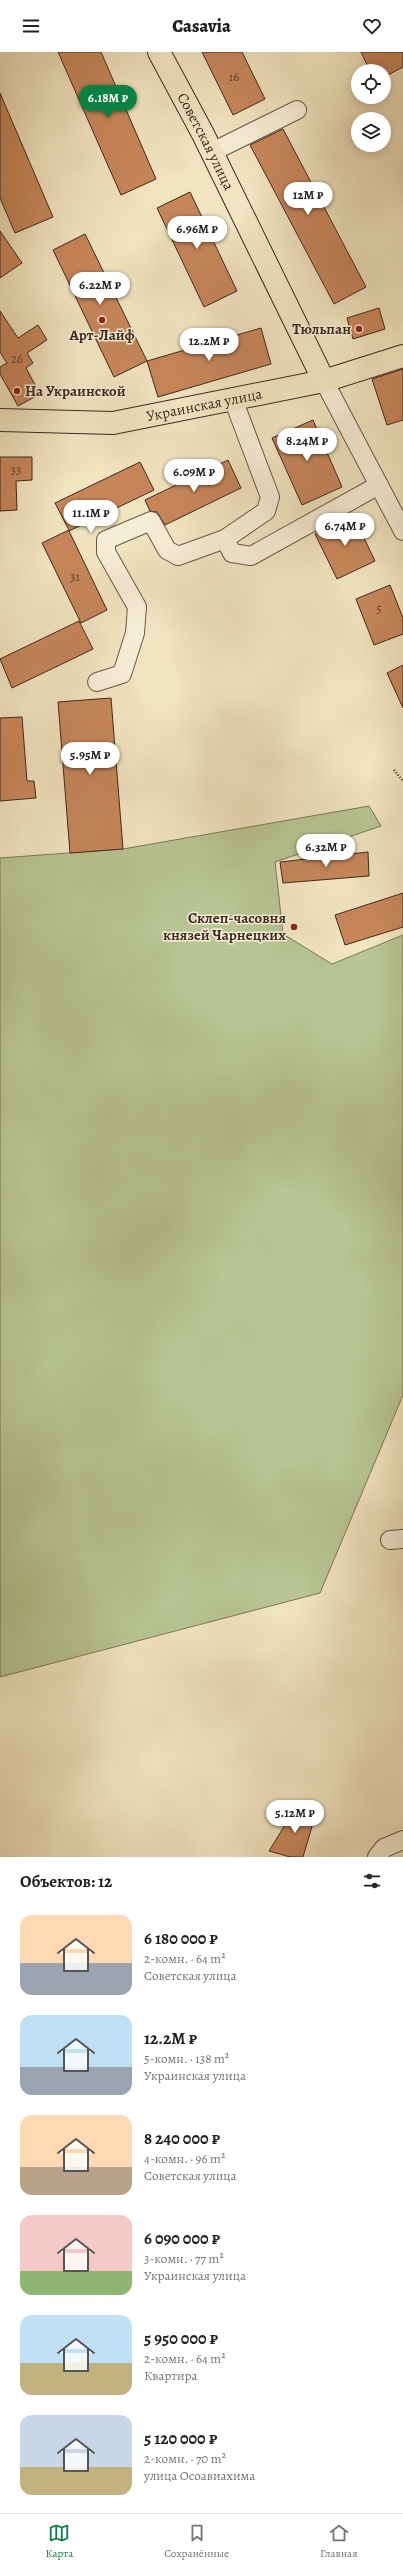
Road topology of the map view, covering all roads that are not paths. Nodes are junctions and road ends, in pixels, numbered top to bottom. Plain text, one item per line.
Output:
1 (158, 52) edge
2 (297, 110) dead end
3 (212, 152) junction
4 (403, 356) edge
5 (324, 381) junction
6 (233, 399) junction
7 (0, 420) edge
8 (379, 485) junction
9 (403, 531) edge
10 (226, 539) junction
11 (97, 682) dead end
12 (403, 1840) edge
13 (403, 1850) edge
14 (380, 1852) edge

1 - 3 main road, Советская улица
2 - 3 street
3 - 5 main road, Советская улица
4 - 5 main road, Украинская улица
5 - 6 main road, Украинская улица
5 - 8 street, Советская улица
6 - 7 main road, Украинская улица
6 - 10 street
8 - 9 street, Советская улица
8 - 10 street
10 - 11 street
12 - 14 street
13 - 14 street

